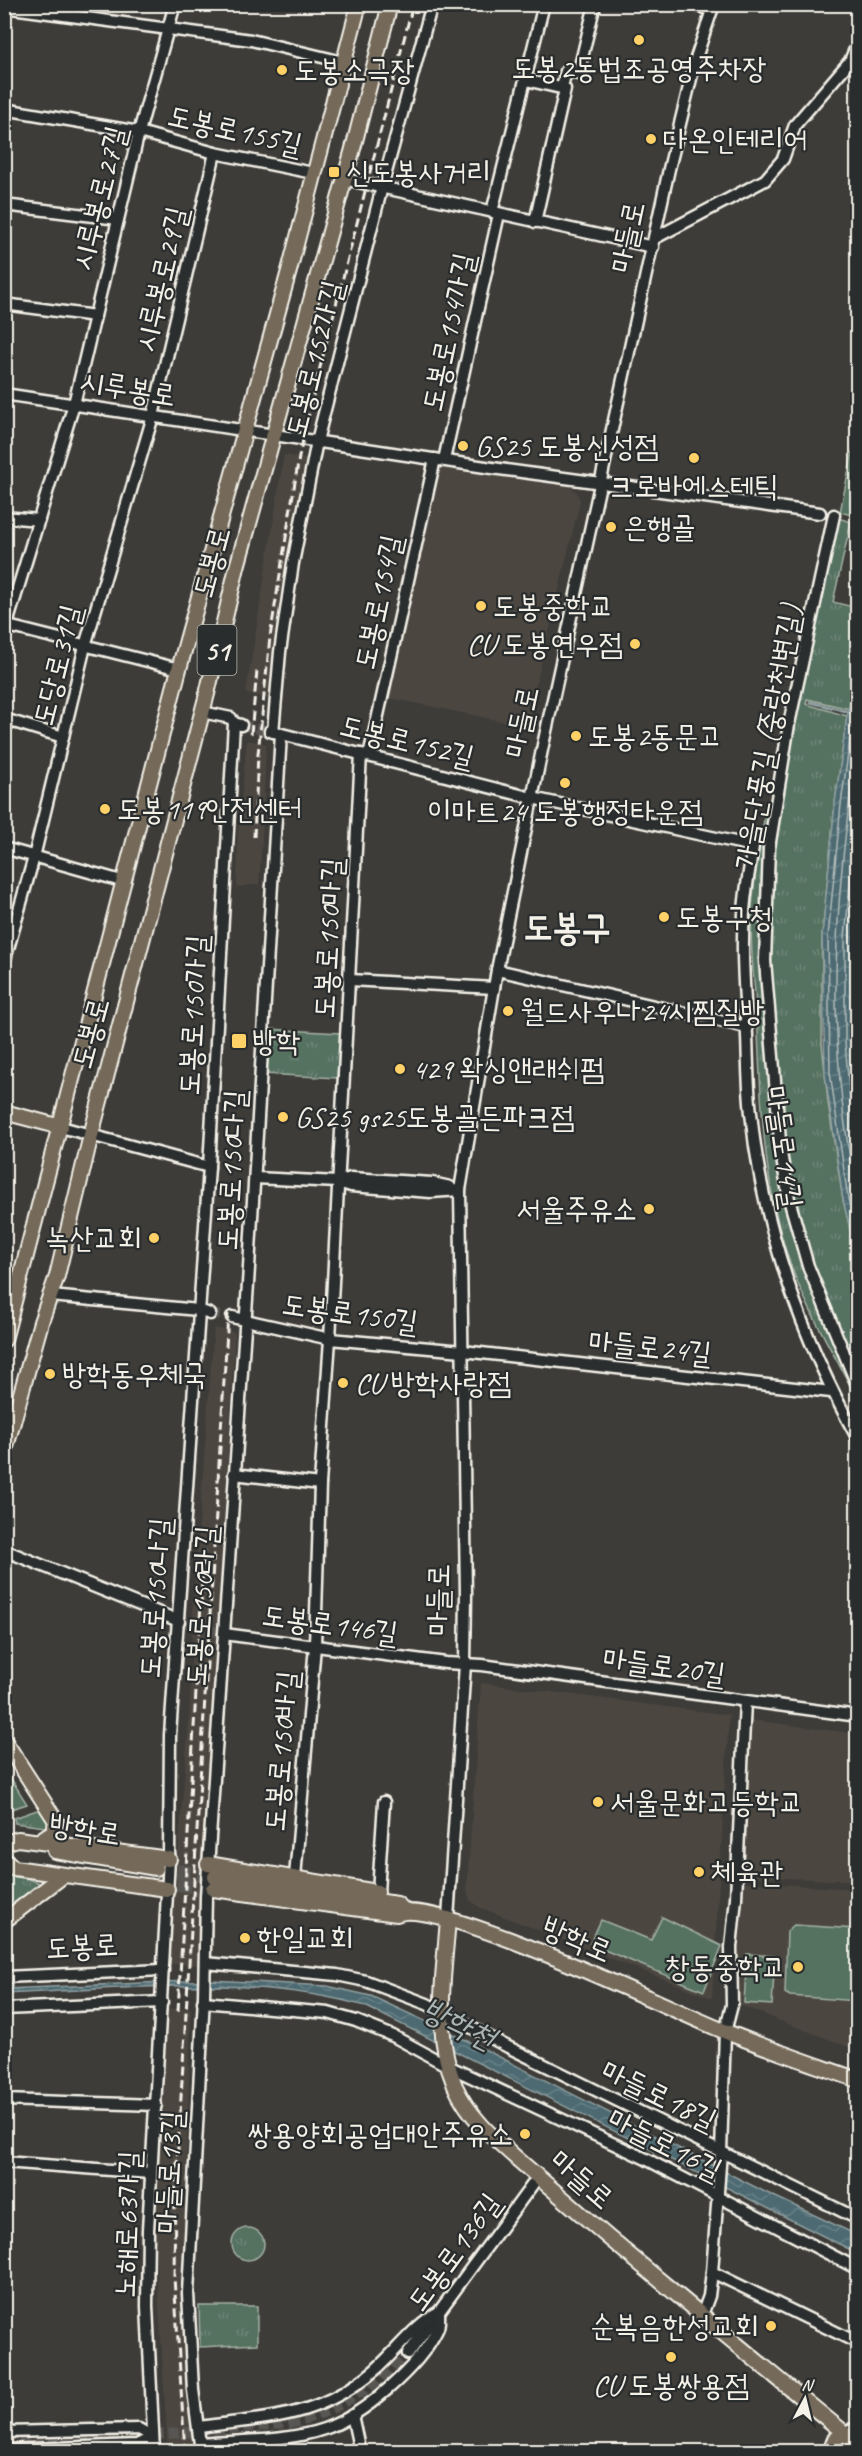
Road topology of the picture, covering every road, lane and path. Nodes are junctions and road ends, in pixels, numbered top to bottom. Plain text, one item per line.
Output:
1 (175, 4) edge
2 (359, 4) edge
3 (390, 4) edge
4 (432, 4) edge
5 (544, 4) edge
6 (594, 4) edge
7 (690, 4) edge
8 (4, 7) edge
9 (713, 8) edge
10 (168, 30) junction
11 (858, 42) edge
12 (343, 62) junction
13 (526, 80) junction
14 (561, 87) junction
15 (4, 110) edge
16 (139, 132) junction
17 (215, 153) junction
18 (314, 173) junction
19 (344, 179) junction
20 (382, 187) junction
21 (4, 205) edge
22 (495, 213) junction
23 (118, 219) junction
24 (535, 222) junction
25 (654, 242) junction
26 (4, 304) edge
27 (95, 316) junction
28 (4, 394) edge
29 (74, 404) junction
30 (153, 416) junction
31 (245, 430) junction
32 (274, 434) junction
33 (317, 441) junction
34 (440, 460) junction
35 (600, 483) junction
36 (820, 513) dead end
37 (834, 515) dead end
38 (4, 517) edge
39 (39, 520) junction
40 (5, 628) edge
41 (85, 646) junction
42 (179, 669) junction
43 (202, 712) junction
44 (4, 719) edge
45 (275, 732) junction
46 (63, 737) junction
47 (365, 755) junction
48 (532, 798) junction
49 (753, 846) joint
50 (4, 848) edge
51 (34, 857) junction
52 (125, 882) junction
53 (4, 963) edge
54 (497, 970) junction
55 (350, 980) junction
56 (494, 988) junction
57 (746, 1027) junction
58 (4, 1112) edge
59 (61, 1127) junction
60 (91, 1135) junction
61 (209, 1167) junction
62 (255, 1178) junction
63 (338, 1182) junction
64 (460, 1190) junction
65 (10, 1292) edge
66 (51, 1296) junction
67 (198, 1310) junction
68 (210, 1314) tunnel mouth
69 (232, 1317) tunnel mouth
70 (244, 1320) junction
71 (330, 1339) junction
72 (4, 1340) edge
73 (463, 1351) junction
74 (858, 1387) edge
75 (831, 1392) junction
76 (858, 1439) edge
77 (4, 1454) edge
78 (234, 1474) junction
79 (320, 1484) junction
80 (4, 1550) edge
81 (179, 1621) junction
82 (224, 1634) junction
83 (315, 1646) junction
84 (465, 1664) junction
85 (745, 1701) junction
86 (858, 1716) edge
87 (4, 1740) edge
88 (384, 1802) dead end
89 (39, 1841) junction
90 (5, 1843) edge
91 (169, 1858) junction
92 (4, 1859) edge
93 (208, 1864) junction
94 (64, 1875) junction
95 (295, 1877) junction
96 (212, 1887) junction
97 (167, 1889) junction
98 (378, 1892) junction
99 (386, 1907) junction
100 (448, 1919) junction
101 (4, 1921) edge
102 (205, 1963) junction
103 (163, 1973) junction
104 (4, 1977) edge
105 (162, 2000) junction
106 (203, 2000) junction
107 (4, 2009) edge
108 (442, 2017) junction
109 (725, 2032) junction
110 (447, 2062) junction
111 (858, 2080) edge
112 (4, 2100) edge
113 (156, 2105) junction
114 (721, 2156) junction
115 (4, 2162) edge
116 (151, 2173) junction
117 (538, 2177) junction
118 (718, 2195) junction
119 (858, 2219) edge
120 (858, 2269) edge
121 (712, 2272) junction
122 (440, 2312) junction
123 (702, 2315) junction
124 (858, 2343) edge
125 (408, 2354) tunnel mouth
126 (352, 2415) junction
127 (284, 2417) junction
128 (858, 2426) edge
129 (199, 2427) junction
130 (4, 2432) edge
131 (844, 2433) junction
132 (288, 2436) junction
133 (153, 2437) junction
134 (858, 2444) edge
135 (201, 2448) edge
136 (4, 2450) edge
137 (154, 2451) edge
138 (360, 2451) edge
139 (830, 2451) edge

1 - 10 street, 시루봉로27길
2 - 12 main road, 도봉로 / 51
3 - 19 main road, 도봉로 / 51
4 - 20 street, 도봉로152가길
5 - 13 street, 도봉로154가길
6 - 14 street
7 - 9 street
8 - 10 street
9 - 25 street, 마들로
10 - 12 street
10 - 16 street, 시루봉로27길
11 - 25 street
12 - 18 main road, 도봉로 / 51
13 - 14 street
13 - 22 street, 도봉로154가길
14 - 24 street
15 - 16 street, 도봉로155길
16 - 17 street, 도봉로155길
16 - 23 street, 시루봉로27길
17 - 18 street, 도봉로155길
17 - 30 street, 시루봉로29길
18 - 31 main road, 도봉로 / 51
19 - 20 street
19 - 32 main road, 도봉로 / 51
20 - 22 street
20 - 33 street, 도봉로152가길
21 - 23 street
22 - 24 street
22 - 34 street, 도봉로154가길
23 - 27 street, 시루봉로27길
24 - 25 street
25 - 35 street, 마들로
26 - 27 street
27 - 29 street, 시루봉로27길
28 - 29 street, 시루봉로
29 - 30 street, 시루봉로
29 - 39 street, 시루봉로27길
30 - 31 street, 시루봉로
30 - 41 street, 도당로31길
31 - 32 street
31 - 42 main road, 도봉로 / 51
32 - 33 street
32 - 43 main road, 도봉로 / 51
33 - 34 street
33 - 45 street, 도봉로152가길
34 - 35 street
34 - 47 street, 도봉로154길
35 - 36 street
35 - 48 street, 마들로
37 - 74 street, 가을단풍길 (중랑천변길)
38 - 39 street
39 - 40 street, 시루봉로27길
40 - 41 street
41 - 42 street
41 - 46 street, 도당로31길
42 - 52 main road, 도봉로 / 51
43 - 60 main road, 도봉로 / 51
43 - 61 street, 도봉로150가길
44 - 46 street
45 - 47 street, 도봉로152길
45 - 62 street, 도봉로150다길
46 - 51 street, 도당로31길
47 - 48 street, 도봉로152길
47 - 55 street, 도봉로150마길
48 - 49 street, 마들로
48 - 54 street, 마들로
49 - 57 street, 마들로14길
50 - 51 street
51 - 52 street
51 - 53 street, 도당로31길
52 - 59 main road, 도봉로 / 51
54 - 56 street, 마들로
54 - 57 street
55 - 56 street
55 - 63 street, 도봉로150마길
56 - 64 street, 마들로
57 - 75 street, 마들로14길
58 - 59 main road
59 - 60 street
59 - 65 main road, 도봉로 / 51
60 - 61 street
60 - 66 main road, 도봉로 / 51
61 - 67 street, 도봉로150가길
62 - 63 street
62 - 70 street, 도봉로150다길
63 - 64 street
63 - 71 street, 도봉로150마길
64 - 73 street, 마들로
65 - 72 main road, 도봉로 / 51
66 - 67 street
66 - 77 main road, 도봉로 / 51
67 - 68 street
67 - 81 street, 도봉로150나길
69 - 70 street, 도봉로150길
70 - 71 street, 도봉로150길
70 - 78 street, 도봉로150라길
71 - 73 street, 도봉로150길
71 - 79 street, 도봉로150바길
73 - 75 street, 마들로24길
73 - 84 street, 마들로
75 - 76 street, 마들로14길
78 - 79 street
78 - 82 street, 도봉로150라길
79 - 83 street, 도봉로150바길
80 - 81 street
81 - 91 street, 도봉로150나길
82 - 83 street, 도봉로146길
82 - 93 street, 도봉로150라길
83 - 84 street, 도봉로146길
83 - 95 street, 도봉로150바길
84 - 85 street, 마들로20길
84 - 100 street, 마들로
85 - 86 street, 마들로20길
85 - 109 street
87 - 89 main road
88 - 98 street
89 - 90 main road
89 - 91 main road
90 - 92 main road, 방학로
91 - 97 street, 도봉로150나길
92 - 94 main road
93 - 95 main road
93 - 96 street, 도봉로150라길
94 - 97 main road
94 - 101 main road
95 - 98 main road
96 - 99 main road, 방학로
96 - 99 main road
96 - 102 street, 마들로13길
97 - 103 street
98 - 99 main road
99 - 100 main road, 방학로
100 - 108 main road, 마들로
100 - 109 main road, 방학로
102 - 106 street, 마들로13길
102 - 108 street
103 - 104 street, 도봉로
103 - 105 street, 노해로63가길
105 - 107 street, 도봉로
105 - 113 street, 노해로63가길
106 - 110 street
106 - 129 street, 마들로13길
108 - 110 main road, 마들로
108 - 114 street, 마들로18길
109 - 111 main road, 방학로
109 - 114 street
110 - 117 main road, 마들로
110 - 118 street, 마들로16길
112 - 113 street
113 - 116 street, 노해로63가길
114 - 118 street
114 - 119 street, 마들로18길
115 - 116 street
116 - 133 street, 노해로63가길
117 - 122 street, 도봉로136길
117 - 123 main road, 마들로
118 - 120 street, 마들로16길
118 - 121 street
121 - 123 street
121 - 124 street
122 - 125 street, 도봉로136길
122 - 126 street
122 - 127 street
123 - 131 main road, 마들로
126 - 132 street
126 - 138 street
127 - 129 street
127 - 132 street
128 - 131 street
129 - 135 street, 마들로13길
130 - 133 street
131 - 134 main road, 마들로
131 - 139 main road
132 - 135 street
133 - 136 street
133 - 137 street, 노해로63가길

